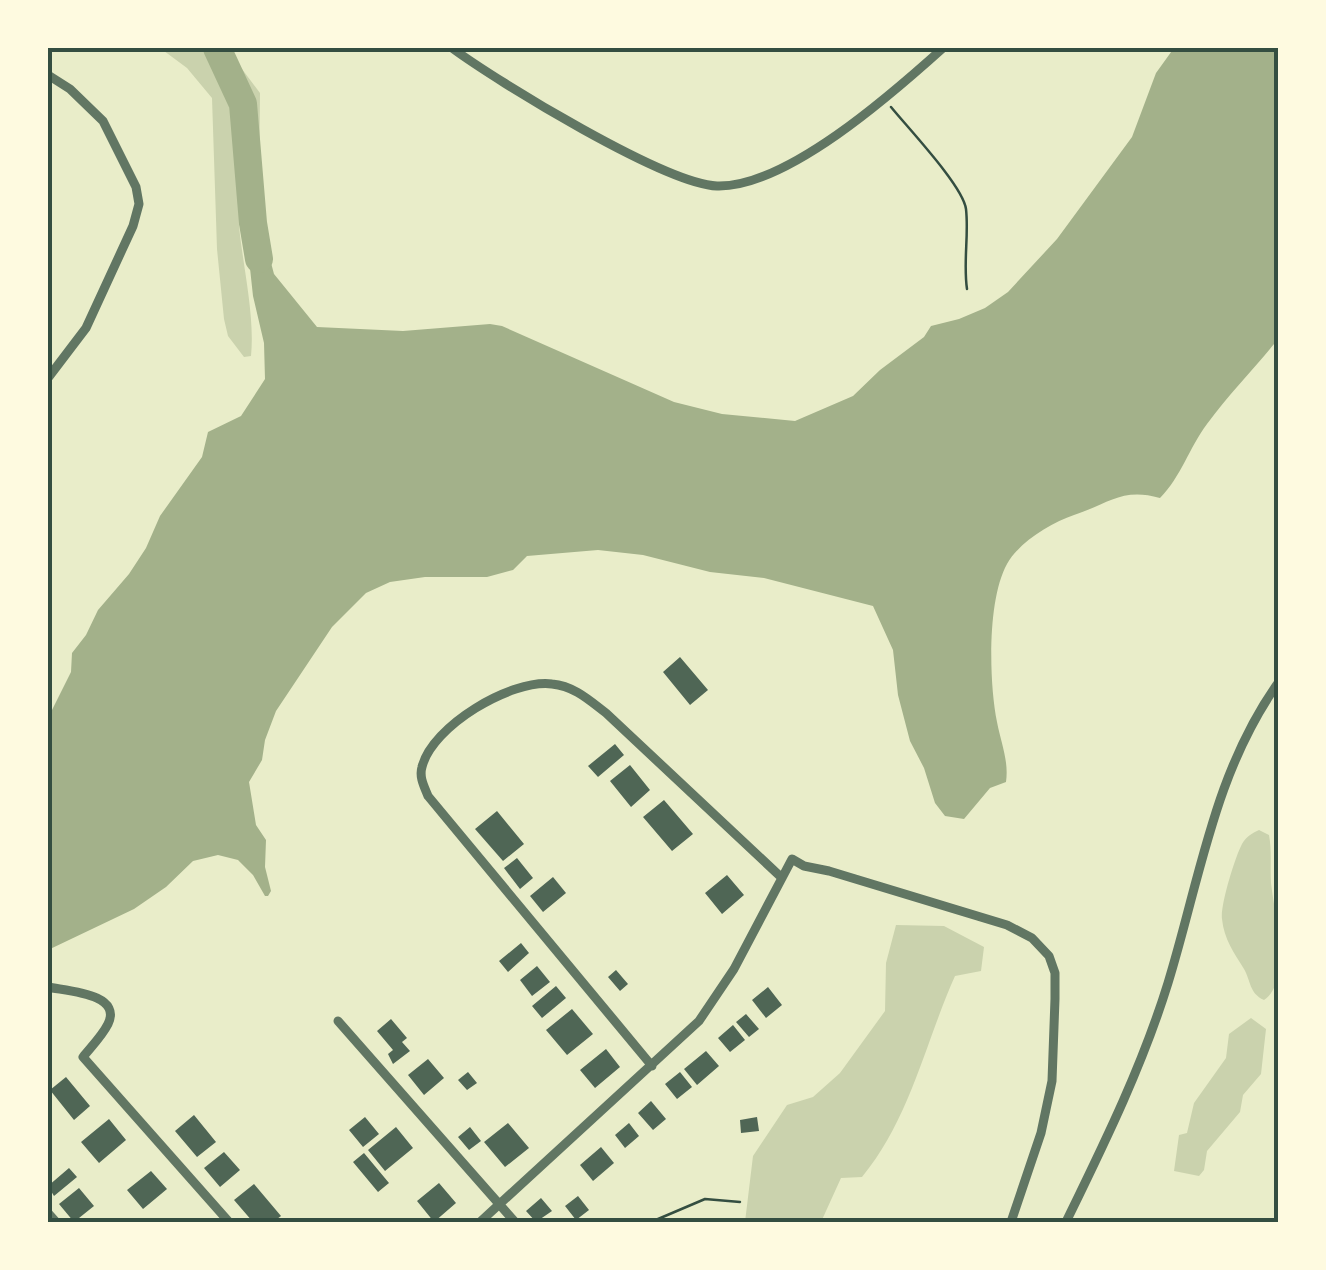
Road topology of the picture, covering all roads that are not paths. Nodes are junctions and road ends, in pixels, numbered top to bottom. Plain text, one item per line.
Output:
1 (452, 48) edge
2 (943, 48) edge
3 (48, 75) edge
4 (48, 378) edge
5 (1278, 683) edge
6 (782, 878) junction
7 (48, 987) edge
8 (338, 1021) dead end
9 (652, 1066) junction
10 (500, 1205) junction
11 (48, 1213) edge
12 (56, 1222) edge
13 (229, 1222) edge
14 (480, 1222) edge
15 (515, 1222) edge
16 (1011, 1222) edge
17 (1066, 1222) edge

1 - 2 street
3 - 4 street
5 - 17 street
6 - 9 street
6 - 9 street
6 - 16 street
7 - 13 street
8 - 10 street
9 - 10 street
10 - 14 street
10 - 15 street
11 - 12 street

